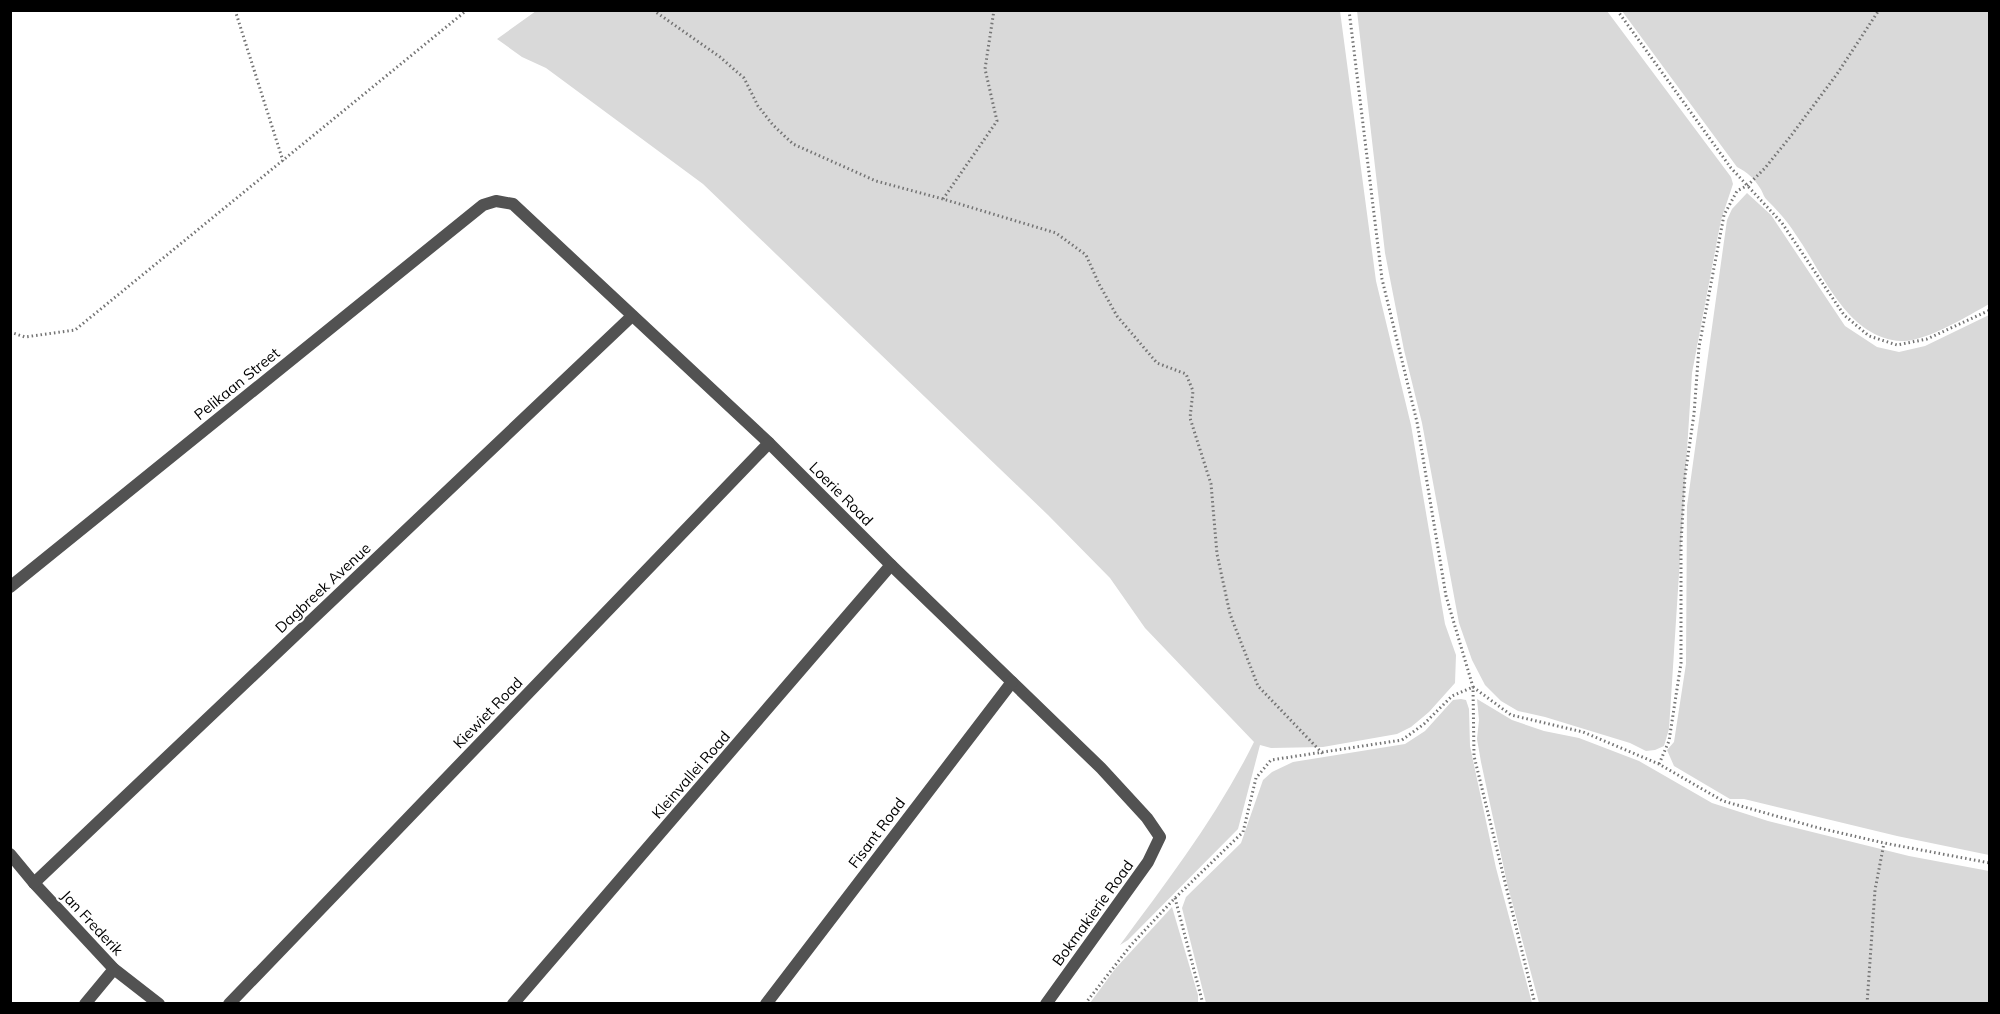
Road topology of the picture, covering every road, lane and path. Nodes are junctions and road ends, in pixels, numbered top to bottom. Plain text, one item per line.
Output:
1 (235, 10) edge
2 (467, 10) edge
3 (653, 10) edge
4 (994, 10) edge
5 (1349, 10) edge
6 (1617, 10) edge
7 (1879, 10) edge
8 (283, 161) junction
9 (1748, 185) junction
10 (943, 198) junction
11 (483, 205) joint
12 (1989, 310) edge
13 (632, 316) junction
14 (10, 332) edge
15 (769, 443) junction
16 (891, 566) junction
17 (10, 587) edge
18 (1012, 682) junction
19 (1473, 687) junction
20 (1323, 754) junction
21 (1659, 764) junction
22 (1160, 837) joint
23 (1884, 843) junction
24 (10, 854) edge
25 (1989, 863) edge
26 (34, 883) junction
27 (1175, 898) junction
28 (114, 969) junction
29 (85, 1004) edge
30 (159, 1004) edge
31 (229, 1004) edge
32 (513, 1004) edge
33 (766, 1004) edge
34 (1046, 1004) edge
35 (1085, 1004) edge
36 (1203, 1004) edge
37 (1535, 1004) edge
38 (1867, 1004) edge

1 - 8 path
2 - 8 path
3 - 10 path
4 - 10 path
5 - 19 path
6 - 9 path
7 - 9 path
8 - 14 path
9 - 12 path
9 - 21 path
10 - 20 path
11 - 13 street, Loerie Road
11 - 17 street, Pelikaan Street
13 - 15 street, Loerie Road
13 - 26 street, Dagbreek Avenue
15 - 16 street, Loerie Road
15 - 31 street, Kiewiet Road
16 - 18 street, Loerie Road
16 - 32 street, Kleinvallei Road
18 - 22 street, Loerie Road
18 - 33 street, Fisant Road
19 - 20 path
19 - 21 path
19 - 37 path
20 - 27 path
21 - 23 path
22 - 34 street, Bokmakierie Road
23 - 25 path
23 - 38 path
24 - 26 street, Jan Frederik
26 - 28 street, Jan Frederik
27 - 35 path
27 - 36 path
28 - 29 street
28 - 30 street, Jan Frederik

